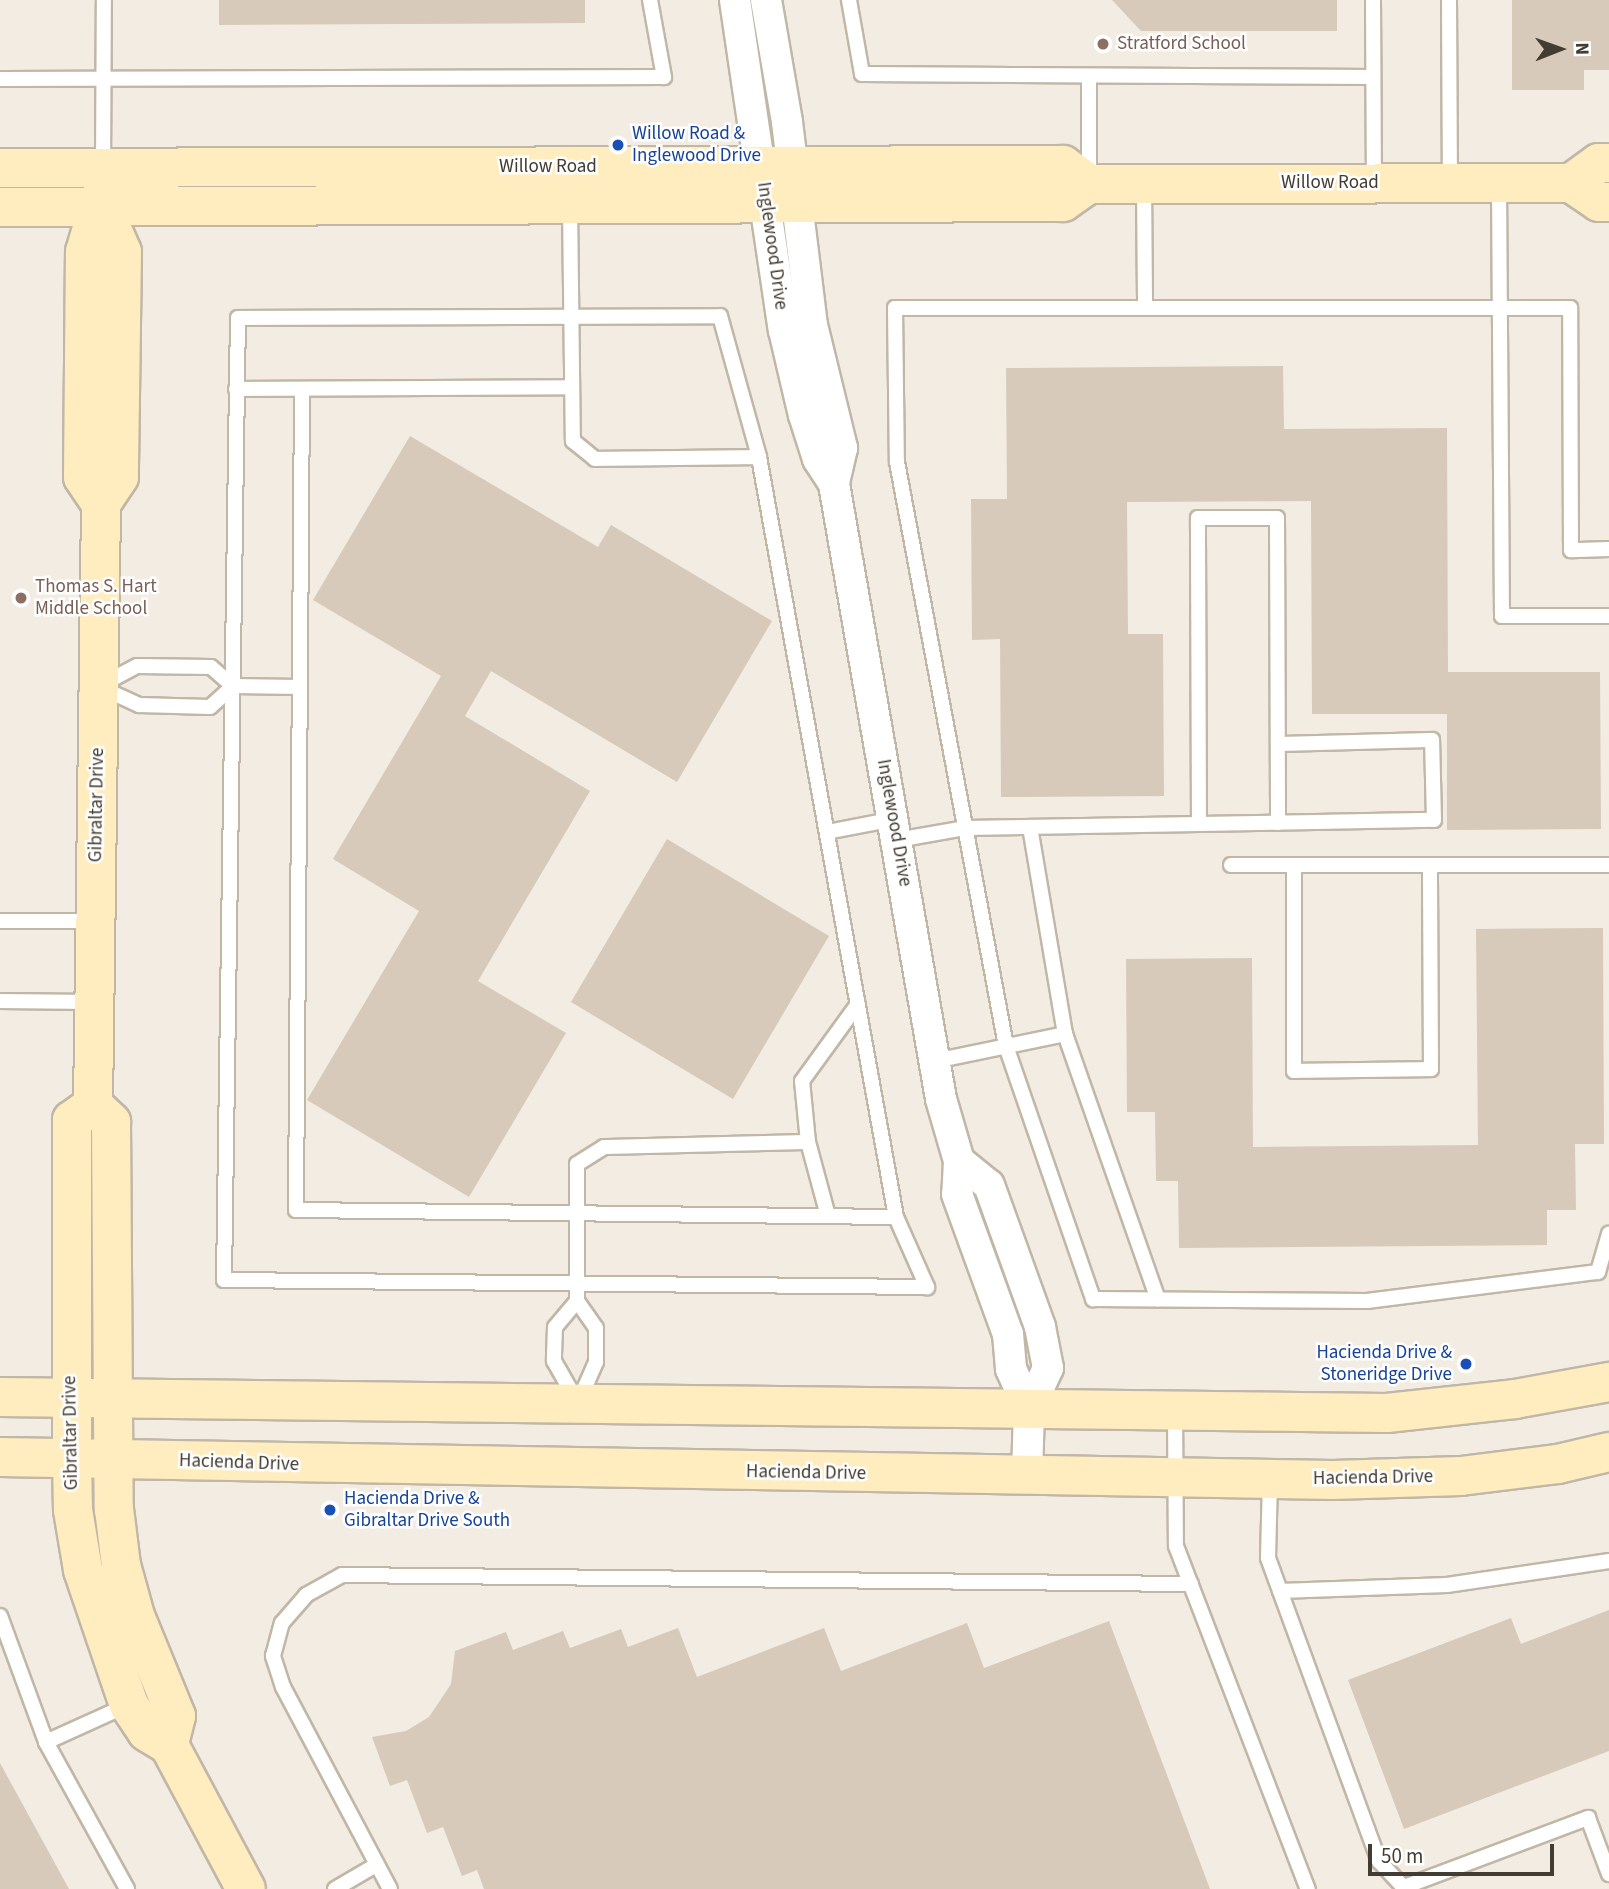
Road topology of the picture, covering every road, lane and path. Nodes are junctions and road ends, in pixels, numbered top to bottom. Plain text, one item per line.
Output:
1 (104, 0) edge
2 (650, 0) edge
3 (736, 0) edge
4 (766, 0) edge
5 (849, 0) edge
6 (1373, 0) edge
7 (1449, 0) edge
8 (1089, 76) junction
9 (1373, 77) junction
10 (0, 79) edge
11 (103, 79) junction
12 (1609, 163) edge
13 (776, 164) junction
14 (103, 167) junction
15 (0, 168) edge
16 (1374, 183) junction
17 (1450, 183) junction
18 (1499, 183) junction
19 (1571, 183) junction
20 (1089, 184) junction
21 (1144, 184) junction
22 (1609, 202) edge
23 (781, 203) junction
24 (570, 204) junction
25 (102, 206) junction
26 (0, 207) edge
27 (1145, 308) junction
28 (1502, 308) junction
29 (570, 317) junction
30 (572, 387) junction
31 (236, 389) junction
32 (302, 389) junction
33 (760, 457) junction
34 (1609, 549) edge
35 (1609, 616) edge
36 (98, 686) junction
37 (233, 686) junction
38 (300, 687) junction
39 (1278, 744) junction
40 (1278, 823) junction
41 (1199, 824) junction
42 (1030, 827) junction
43 (965, 828) junction
44 (895, 830) junction
45 (827, 832) junction
46 (1231, 865) dead end
47 (1294, 865) junction
48 (1430, 865) junction
49 (1609, 865) edge
50 (0, 921) edge
51 (96, 922) junction
52 (0, 1001) edge
53 (94, 1002) junction
54 (858, 1004) junction
55 (1065, 1034) junction
56 (1006, 1046) junction
57 (935, 1061) junction
58 (93, 1105) junction
59 (808, 1142) junction
60 (576, 1213) junction
61 (828, 1216) junction
62 (896, 1217) junction
63 (1609, 1234) edge
64 (576, 1283) junction
65 (1158, 1299) junction
66 (577, 1301) junction
67 (1609, 1382) edge
68 (0, 1397) edge
69 (71, 1398) junction
70 (112, 1398) junction
71 (578, 1403) junction
72 (1029, 1409) junction
73 (1175, 1411) junction
74 (1609, 1452) edge
75 (0, 1457) edge
76 (72, 1459) junction
77 (113, 1460) junction
78 (1027, 1476) junction
79 (1174, 1478) junction
80 (1270, 1479) junction
81 (1609, 1561) edge
82 (1191, 1584) junction
83 (1280, 1591) junction
84 (0, 1616) edge
85 (129, 1705) junction
86 (46, 1742) junction
87 (169, 1745) junction
88 (376, 1865) junction
89 (1609, 1874) edge
90 (1405, 1888) edge
91 (127, 1889) edge
92 (246, 1889) edge
93 (335, 1889) edge
94 (390, 1889) edge
95 (1308, 1889) edge

1 - 11 lane
2 - 11 lane
3 - 13 street, Inglewood Drive
4 - 13 street, Inglewood Drive
5 - 8 lane
6 - 9 lane
7 - 17 lane
8 - 9 lane
8 - 20 lane
9 - 16 lane
10 - 11 lane
11 - 14 lane
12 - 19 street
13 - 14 street, Willow Road
13 - 20 street, Willow Road
13 - 23 street, Inglewood Drive
14 - 15 street, Willow Road
14 - 25 street, Gibraltar Drive
16 - 17 street, Willow Road
16 - 21 street, Willow Road
17 - 18 street, Willow Road
18 - 19 street, Willow Road
18 - 28 lane
19 - 22 street
20 - 21 street, Willow Road
20 - 23 street, Willow Road
21 - 27 lane
23 - 24 street, Willow Road
23 - 44 street, Inglewood Drive
24 - 25 street, Willow Road
24 - 29 lane
25 - 26 street, Willow Road
25 - 36 street, Gibraltar Drive
27 - 28 lane
27 - 43 lane
28 - 34 lane
28 - 35 lane
29 - 30 lane
29 - 31 lane
29 - 33 lane
30 - 32 lane
30 - 33 lane
31 - 32 lane
31 - 37 lane
32 - 38 lane
33 - 45 lane
36 - 37 lane
36 - 37 lane
36 - 51 street, Gibraltar Drive
37 - 38 lane
37 - 64 lane
38 - 60 lane
39 - 40 lane
39 - 40 lane
39 - 41 lane
40 - 41 lane
41 - 42 lane
42 - 43 lane
42 - 55 lane
43 - 44 lane
43 - 56 lane
44 - 45 lane
44 - 57 street, Inglewood Drive
45 - 54 lane
46 - 47 lane
47 - 48 lane
47 - 48 lane
48 - 49 lane
50 - 51 lane
51 - 53 street, Gibraltar Drive
52 - 53 lane
53 - 58 street, Gibraltar Drive
54 - 59 lane
54 - 62 lane
55 - 56 lane
55 - 65 lane
56 - 57 lane
56 - 65 lane
57 - 72 street, Inglewood Drive
58 - 69 street, Gibraltar Drive
58 - 70 street
59 - 60 lane
59 - 61 lane
60 - 61 lane
60 - 64 lane
61 - 62 lane
62 - 64 lane
63 - 65 lane
64 - 66 lane
66 - 71 lane
66 - 71 lane
67 - 73 street
68 - 69 street
69 - 70 street
69 - 76 street, Gibraltar Drive
70 - 71 street
70 - 77 street
71 - 72 street
72 - 73 street
72 - 78 street, Inglewood Drive
73 - 79 lane
74 - 80 street, Hacienda Drive
75 - 76 street, Hacienda Drive
76 - 77 street, Hacienda Drive
76 - 85 street, Gibraltar Drive
77 - 78 street, Hacienda Drive
77 - 87 street
78 - 79 street, Hacienda Drive
79 - 80 street, Hacienda Drive
79 - 82 lane
80 - 83 lane
81 - 83 lane
82 - 88 lane
82 - 95 lane
83 - 90 lane
84 - 86 lane
85 - 86 lane
85 - 87 street, Gibraltar Drive
86 - 91 lane
87 - 92 street, Gibraltar Drive
88 - 93 lane
88 - 94 lane
89 - 90 lane

